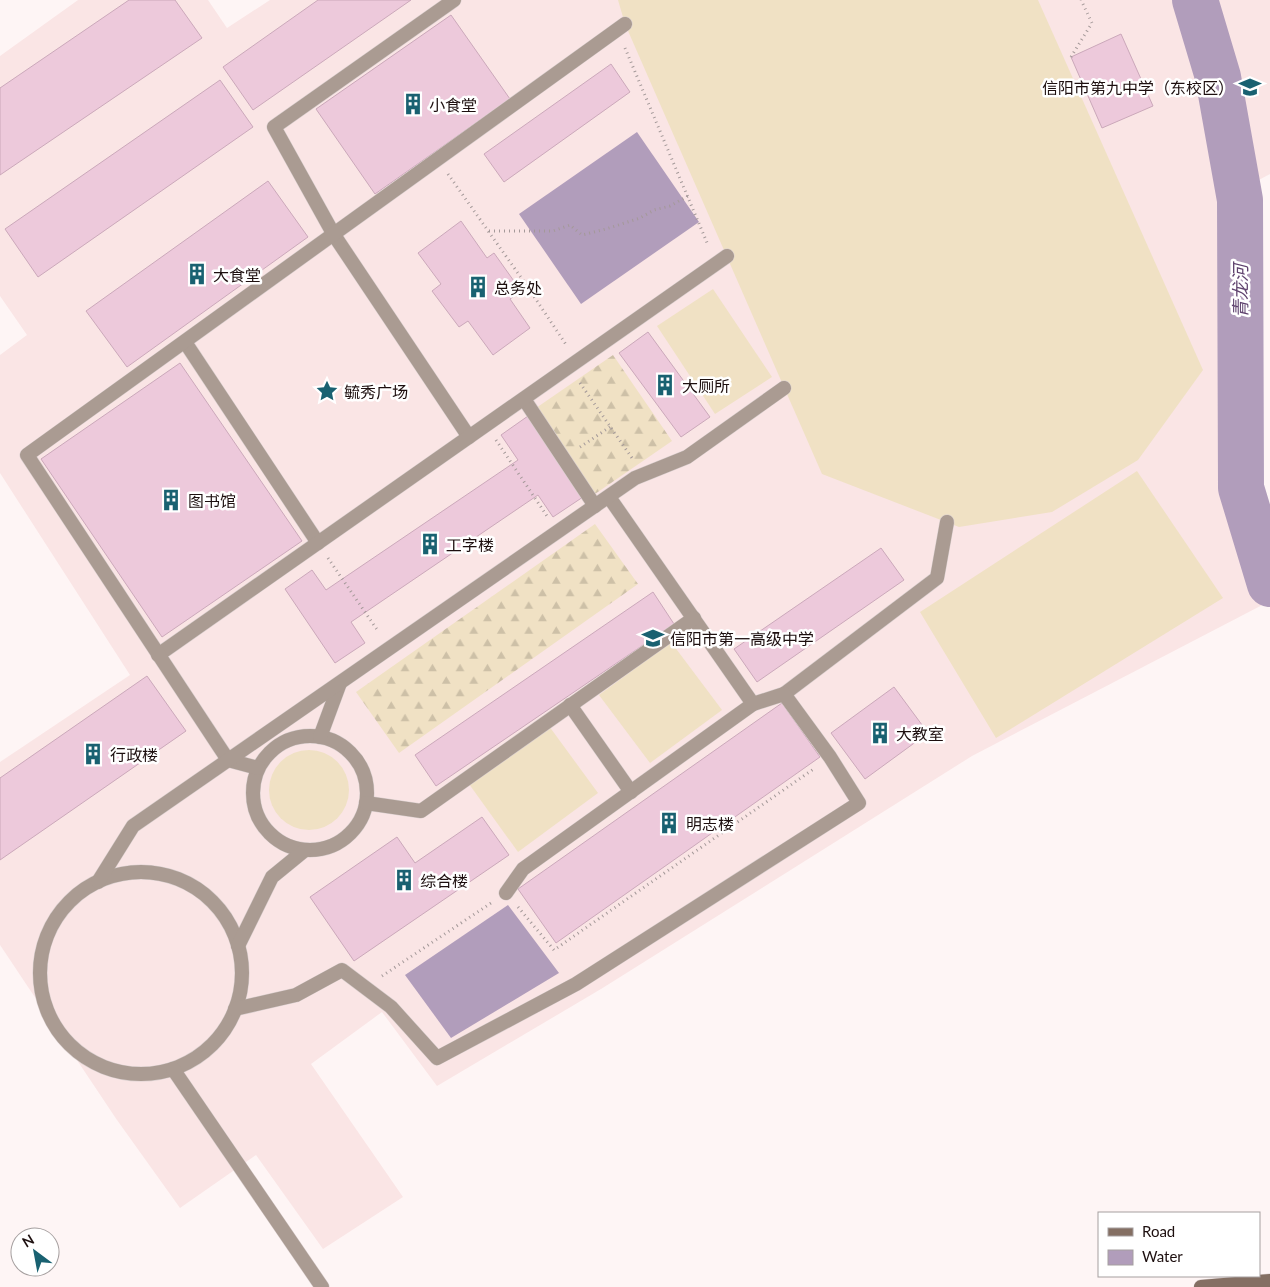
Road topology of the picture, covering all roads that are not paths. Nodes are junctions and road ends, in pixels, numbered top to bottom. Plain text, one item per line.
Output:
1 (454, 0) edge
2 (621, 27) road end
3 (334, 235) junction
4 (721, 260) road end
5 (184, 342) junction
6 (784, 388) dead end
7 (524, 398) junction
8 (469, 437) junction
9 (609, 496) junction
10 (595, 506) junction
11 (947, 522) dead end
12 (318, 543) junction
13 (694, 618) junction
14 (158, 655) junction
15 (340, 682) junction
16 (784, 694) junction
17 (753, 704) junction
18 (570, 705) junction
19 (320, 737) junction
20 (228, 760) junction
21 (258, 768) junction
22 (631, 792) junction
23 (366, 804) junction
24 (305, 850) junction
25 (98, 882) junction
26 (506, 893) road end
27 (238, 946) junction
28 (234, 1009) junction
29 (173, 1069) junction
30 (1270, 1281) edge
31 (322, 1287) edge
32 (1201, 1287) edge

1 - 3 street
2 - 3 street
3 - 5 street
3 - 8 street
4 - 7 street
5 - 12 street
5 - 14 street
6 - 9 street
7 - 8 street
7 - 10 street
8 - 12 street
9 - 10 street
9 - 13 street
10 - 15 street
11 - 16 street
12 - 14 street
13 - 17 street
13 - 18 street
14 - 20 street
15 - 19 street
15 - 20 street
16 - 17 street
16 - 28 street
17 - 22 street
18 - 22 street
18 - 23 street
19 - 21 street
19 - 23 street
20 - 21 street
20 - 25 street
21 - 24 street
22 - 26 street
23 - 24 street
24 - 27 street
25 - 27 street
25 - 29 street
27 - 28 street
28 - 29 street
29 - 31 street
30 - 32 main road

